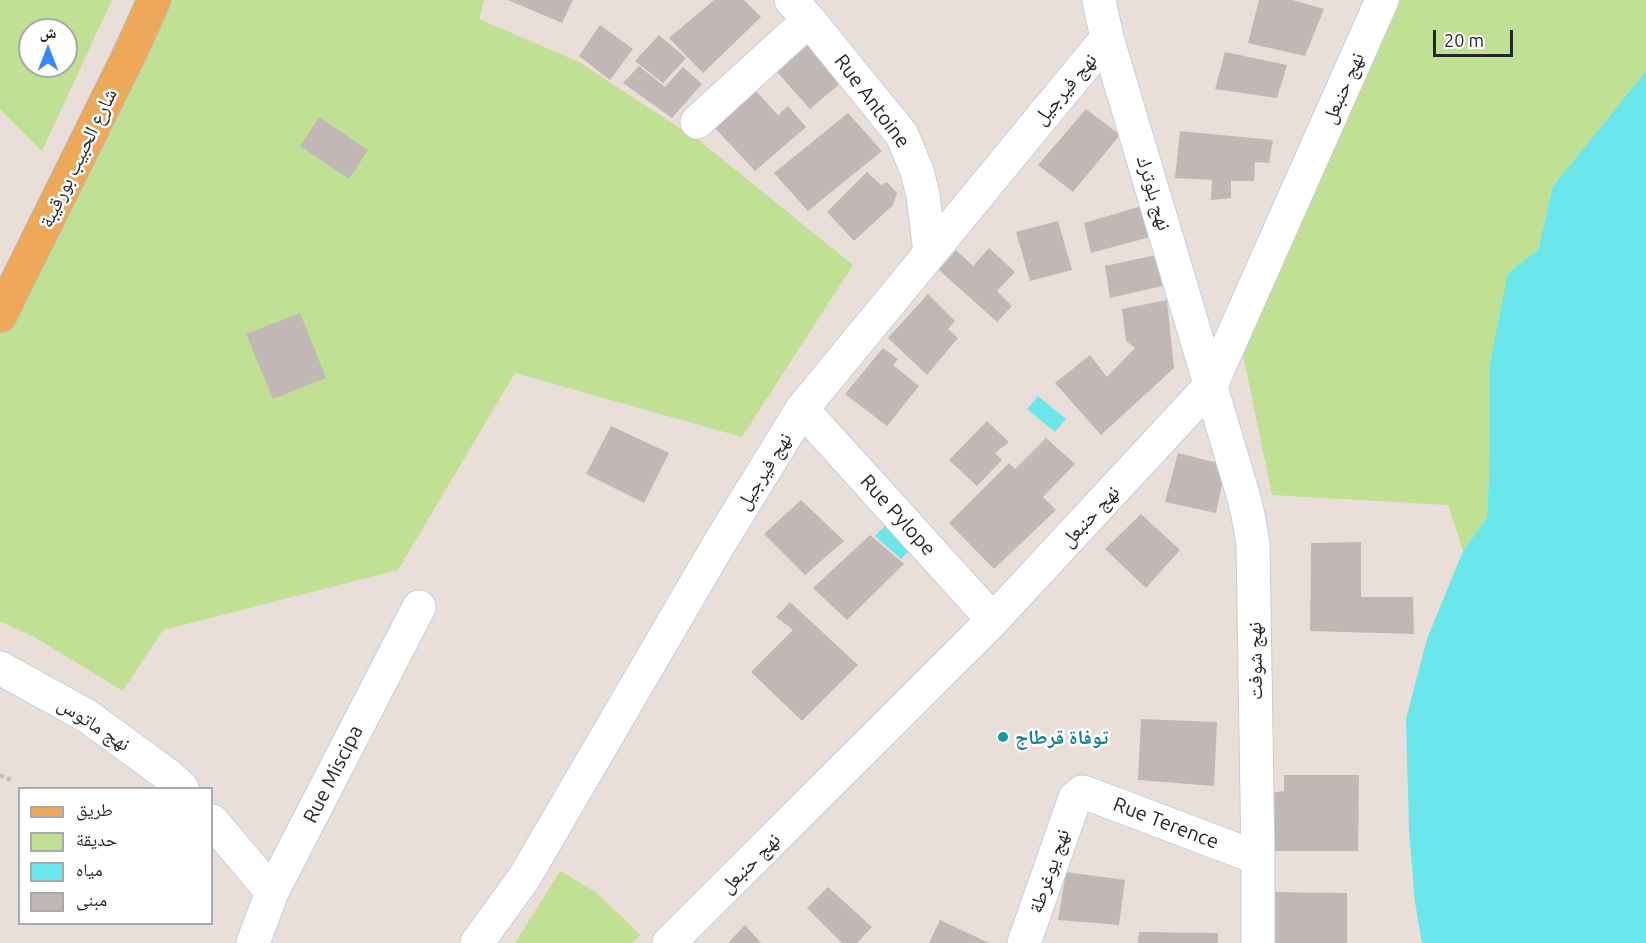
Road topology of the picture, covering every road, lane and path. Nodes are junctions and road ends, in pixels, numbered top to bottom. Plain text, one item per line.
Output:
1 (154, 0) edge
2 (1099, 0) edge
3 (1382, 0) edge
4 (800, 10) edge
5 (1107, 38) junction
6 (697, 122) dead end
7 (930, 252) junction
8 (0, 316) edge
9 (1211, 386) junction
10 (802, 409) junction
11 (419, 607) dead end
12 (993, 620) junction
13 (0, 668) edge
14 (0, 775) edge
15 (13, 781) dead end
16 (180, 787) edge
17 (1075, 798) joint
18 (213, 822) edge
19 (1258, 858) junction
20 (272, 892) junction
21 (253, 943) edge
22 (477, 943) edge
23 (669, 943) edge
24 (1023, 943) edge
25 (1258, 943) edge

1 - 8 main road, شارع الحبيب بورقيبة
2 - 5 street, نهج بلوترك
3 - 9 street, نهج حنبعل
4 - 6 street
4 - 7 street, Rue Antoine
5 - 7 street, نهج فيرجيل
5 - 9 street, نهج بلوترك
7 - 10 street, نهج فيرجيل
9 - 12 street, نهج حنبعل
9 - 19 street, نهج شوفت
10 - 12 street, Rue Pylope
10 - 22 street, نهج فيرجيل
11 - 20 street, Rue Miscipa
12 - 23 street, نهج حنبعل
13 - 16 street, نهج ماتوس
14 - 15 path
17 - 19 street, Rue Terence
17 - 24 street, نهج يوغرطة
18 - 20 street
19 - 25 street, نهج شوفت
20 - 21 street, Rue Miscipa

